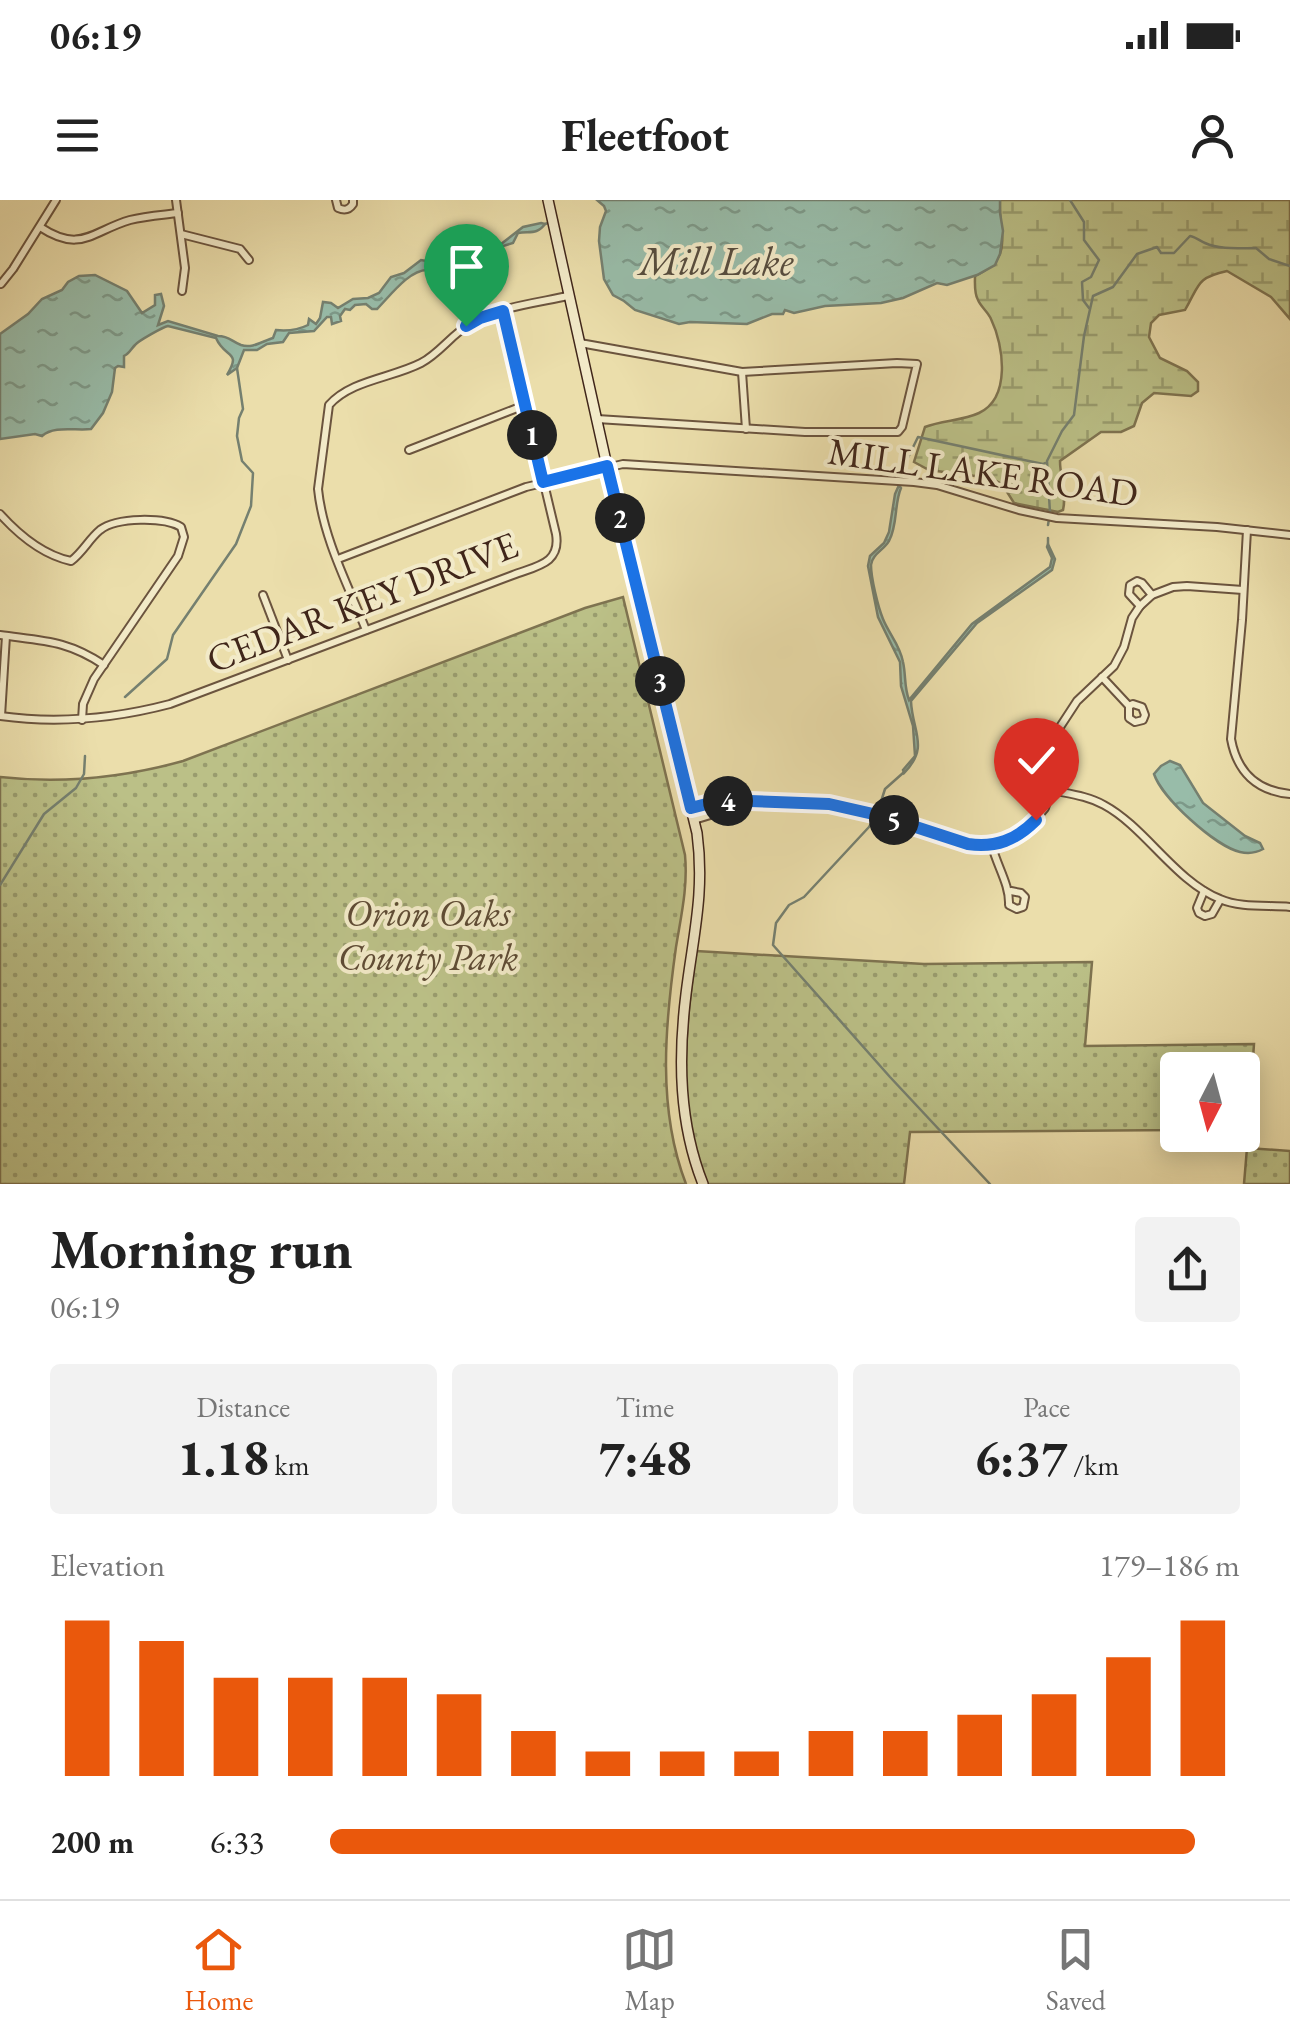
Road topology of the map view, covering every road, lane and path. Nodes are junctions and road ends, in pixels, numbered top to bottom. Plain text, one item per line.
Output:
1 (56, 200) edge
2 (176, 200) edge
3 (336, 200) edge
4 (353, 200) edge
5 (548, 200) edge
6 (178, 212) junction
7 (40, 227) junction
8 (181, 234) junction
9 (249, 260) dead end
10 (1, 284) edge
11 (182, 291) dead end
12 (568, 296) junction
13 (503, 311) junction
14 (579, 343) junction
15 (742, 372) junction
16 (525, 405) junction
17 (596, 419) junction
18 (746, 429) junction
19 (408, 450) dead end
20 (607, 466) junction
21 (543, 482) junction
22 (0, 514) edge
23 (1247, 530) junction
24 (1290, 536) edge
25 (338, 559) junction
26 (1243, 590) junction
27 (263, 595) dead end
28 (1152, 595) junction
29 (1140, 606) junction
30 (366, 630) junction
31 (3, 636) edge
32 (288, 660) junction
33 (104, 665) junction
34 (1102, 678) junction
35 (1129, 706) dead end
36 (0, 716) edge
37 (82, 720) junction
38 (1052, 790) junction
39 (1290, 794) edge
40 (735, 802) junction
41 (691, 808) junction
42 (694, 820) junction
43 (992, 846) junction
44 (1010, 890) dead end
45 (1204, 891) junction
46 (1220, 900) junction
47 (1290, 907) edge
48 (703, 1184) edge

1 - 7 street
2 - 6 street
3 - 4 street
5 - 12 main road
6 - 7 street
6 - 8 street
7 - 10 street
8 - 9 street
8 - 11 street
12 - 13 street
12 - 14 main road
13 - 16 street, CEDAR KEY DRIVE
13 - 25 street
14 - 15 street
14 - 17 main road
15 - 18 street
15 - 18 street
16 - 19 street
16 - 21 street, CEDAR KEY DRIVE
17 - 18 street
17 - 20 main road
20 - 21 street, MILL LAKE ROAD
20 - 23 street, MILL LAKE ROAD
20 - 41 main road
21 - 25 street, MILL LAKE ROAD
21 - 30 street, CEDAR KEY DRIVE
22 - 33 street
23 - 24 street, MILL LAKE ROAD
23 - 26 street
25 - 30 street
26 - 28 street
26 - 39 street
27 - 32 street
28 - 29 street
28 - 29 street
29 - 34 street
30 - 32 street, CEDAR KEY DRIVE
31 - 33 street
31 - 36 street
32 - 37 street, CEDAR KEY DRIVE
33 - 37 street
34 - 35 street
34 - 38 street
36 - 37 street, CEDAR KEY DRIVE
38 - 43 street
38 - 45 street
40 - 41 street
40 - 42 street
40 - 43 street
41 - 42 main road
42 - 48 main road
43 - 44 street
45 - 46 street
45 - 46 street
46 - 47 street

